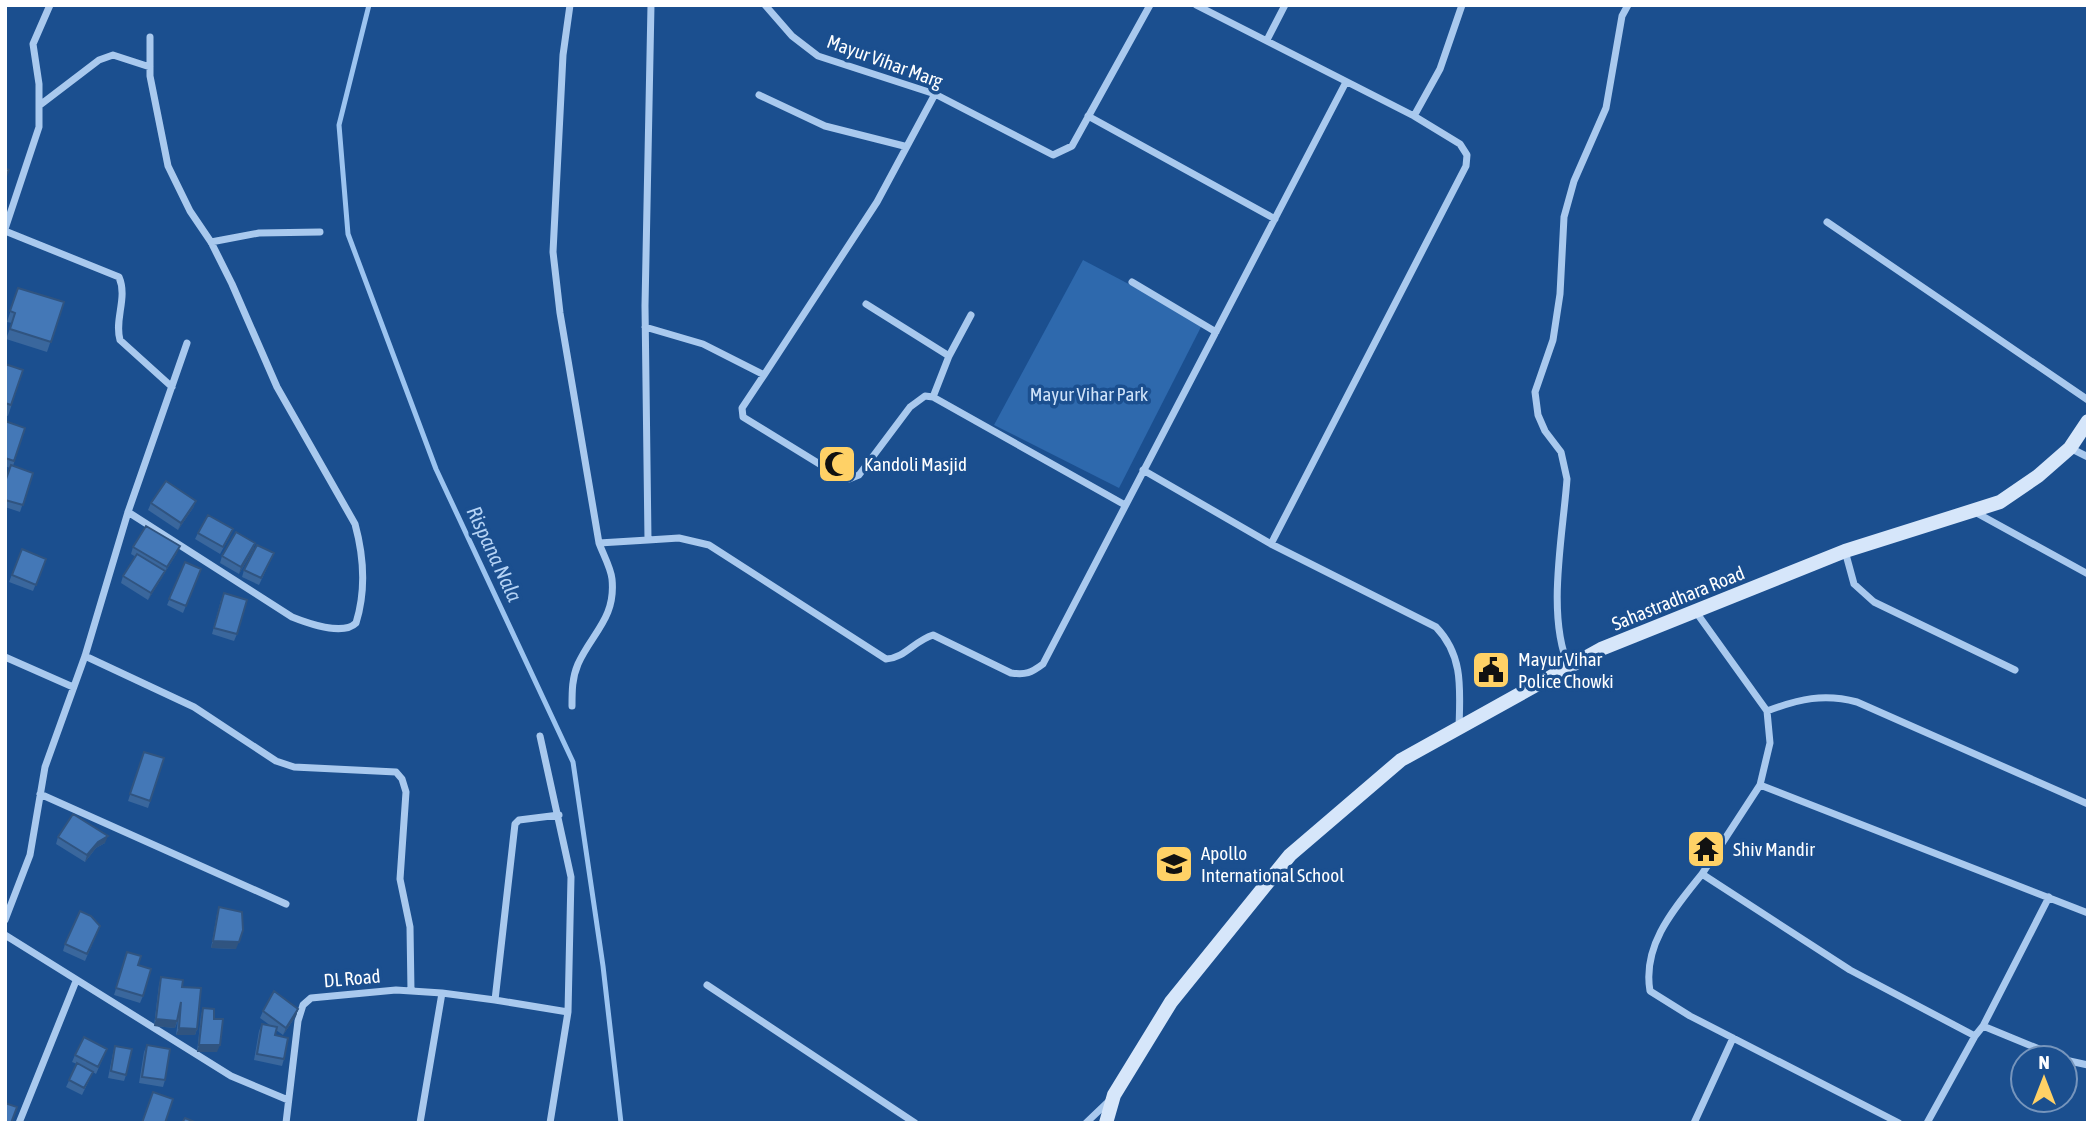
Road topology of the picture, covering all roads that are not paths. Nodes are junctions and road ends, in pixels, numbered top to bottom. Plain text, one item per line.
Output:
1 (50, 5) edge
2 (570, 5) edge
3 (651, 5) edge
4 (765, 5) edge
5 (1150, 5) edge
6 (1196, 5) edge
7 (1285, 5) edge
8 (1462, 5) edge
9 (1628, 5) edge
10 (150, 37) dead end
11 (1267, 40) junction
12 (150, 67) junction
13 (1346, 82) junction
14 (935, 94) junction
15 (759, 95) dead end
16 (40, 105) junction
17 (1088, 116) junction
18 (1414, 116) junction
19 (904, 146) junction
20 (1275, 219) junction
21 (1827, 222) dead end
22 (5, 230) edge
23 (320, 232) dead end
24 (211, 242) junction
25 (1132, 282) dead end
26 (866, 304) dead end
27 (971, 315) dead end
28 (645, 327) junction
29 (1216, 332) junction
30 (187, 343) dead end
31 (949, 356) junction
32 (764, 375) junction
33 (172, 387) junction
34 (933, 397) junction
35 (2088, 400) edge
36 (2088, 421) edge
37 (2070, 448) junction
38 (2088, 457) edge
39 (1143, 470) junction
40 (1125, 505) junction
41 (1973, 511) junction
42 (128, 512) junction
43 (648, 540) junction
44 (599, 543) junction
45 (1270, 544) junction
46 (1845, 551) junction
47 (2088, 574) edge
48 (1696, 612) junction
49 (85, 656) junction
50 (5, 657) edge
51 (1569, 667) junction
52 (2015, 670) dead end
53 (73, 687) junction
54 (572, 706) dead end
55 (1767, 710) junction
56 (1459, 728) junction
57 (540, 737) dead end
58 (1759, 785) junction
59 (40, 794) junction
60 (2088, 804) edge
61 (559, 815) junction
62 (1702, 874) junction
63 (2049, 897) junction
64 (286, 904) dead end
65 (2088, 913) edge
66 (5, 920) edge
67 (5, 935) edge
68 (76, 981) junction
69 (706, 985) dead end
70 (411, 991) junction
71 (442, 993) junction
72 (495, 1000) junction
73 (568, 1013) junction
74 (1983, 1026) junction
75 (1975, 1036) junction
76 (1733, 1038) junction
77 (2027, 1044) edge
78 (1114, 1095) junction
79 (288, 1100) junction
80 (19, 1123) edge
81 (286, 1123) edge
82 (420, 1123) edge
83 (550, 1123) edge
84 (915, 1123) edge
85 (1086, 1123) edge
86 (1106, 1123) edge
87 (1694, 1123) edge
88 (1899, 1123) edge
89 (1927, 1123) edge

1 - 16 street
2 - 44 street
3 - 28 street
4 - 14 street, Mayur Vihar Marg
5 - 17 street
6 - 11 street
7 - 11 street
8 - 18 street
9 - 51 street
10 - 12 street
11 - 13 street
12 - 16 street
12 - 24 street
13 - 18 street
13 - 20 street
14 - 17 street, Mayur Vihar Marg
14 - 19 street
15 - 19 street
16 - 22 street
17 - 20 street
18 - 45 street
19 - 32 street
20 - 29 street
21 - 35 street
22 - 33 street
23 - 24 street
24 - 42 street
25 - 29 street
26 - 31 street
27 - 31 street
28 - 32 street
28 - 43 street
29 - 39 street
30 - 33 street
31 - 34 street
32 - 34 street
33 - 42 street
34 - 40 street
36 - 37 main road, Sahastradhara Road
37 - 38 street
37 - 41 main road, Sahastradhara Road
39 - 40 street
39 - 45 street
40 - 43 street
41 - 46 main road, Sahastradhara Road
41 - 47 street
42 - 49 street
43 - 44 street
44 - 54 street
45 - 56 street
46 - 48 main road, Sahastradhara Road
46 - 52 street
48 - 51 main road, Sahastradhara Road
48 - 55 street
49 - 53 street
49 - 70 street
50 - 53 street
51 - 56 main road, Sahastradhara Road
53 - 59 street
55 - 58 street
55 - 60 street
56 - 78 main road, Sahastradhara Road
57 - 61 street
58 - 62 street
58 - 63 street
59 - 64 street
59 - 66 street
61 - 72 street
61 - 73 street
62 - 75 street
62 - 76 street
63 - 65 street
63 - 74 street
67 - 68 street
68 - 79 street
68 - 80 street
69 - 84 street
70 - 71 street, DL Road
70 - 79 street, DL Road
71 - 72 street, DL Road
71 - 82 street
72 - 73 street, DL Road
73 - 83 street
74 - 75 street
74 - 77 street
75 - 89 street
76 - 87 street
76 - 88 street
78 - 85 street
78 - 86 main road, Sahastradhara Road
79 - 81 street, DL Road

